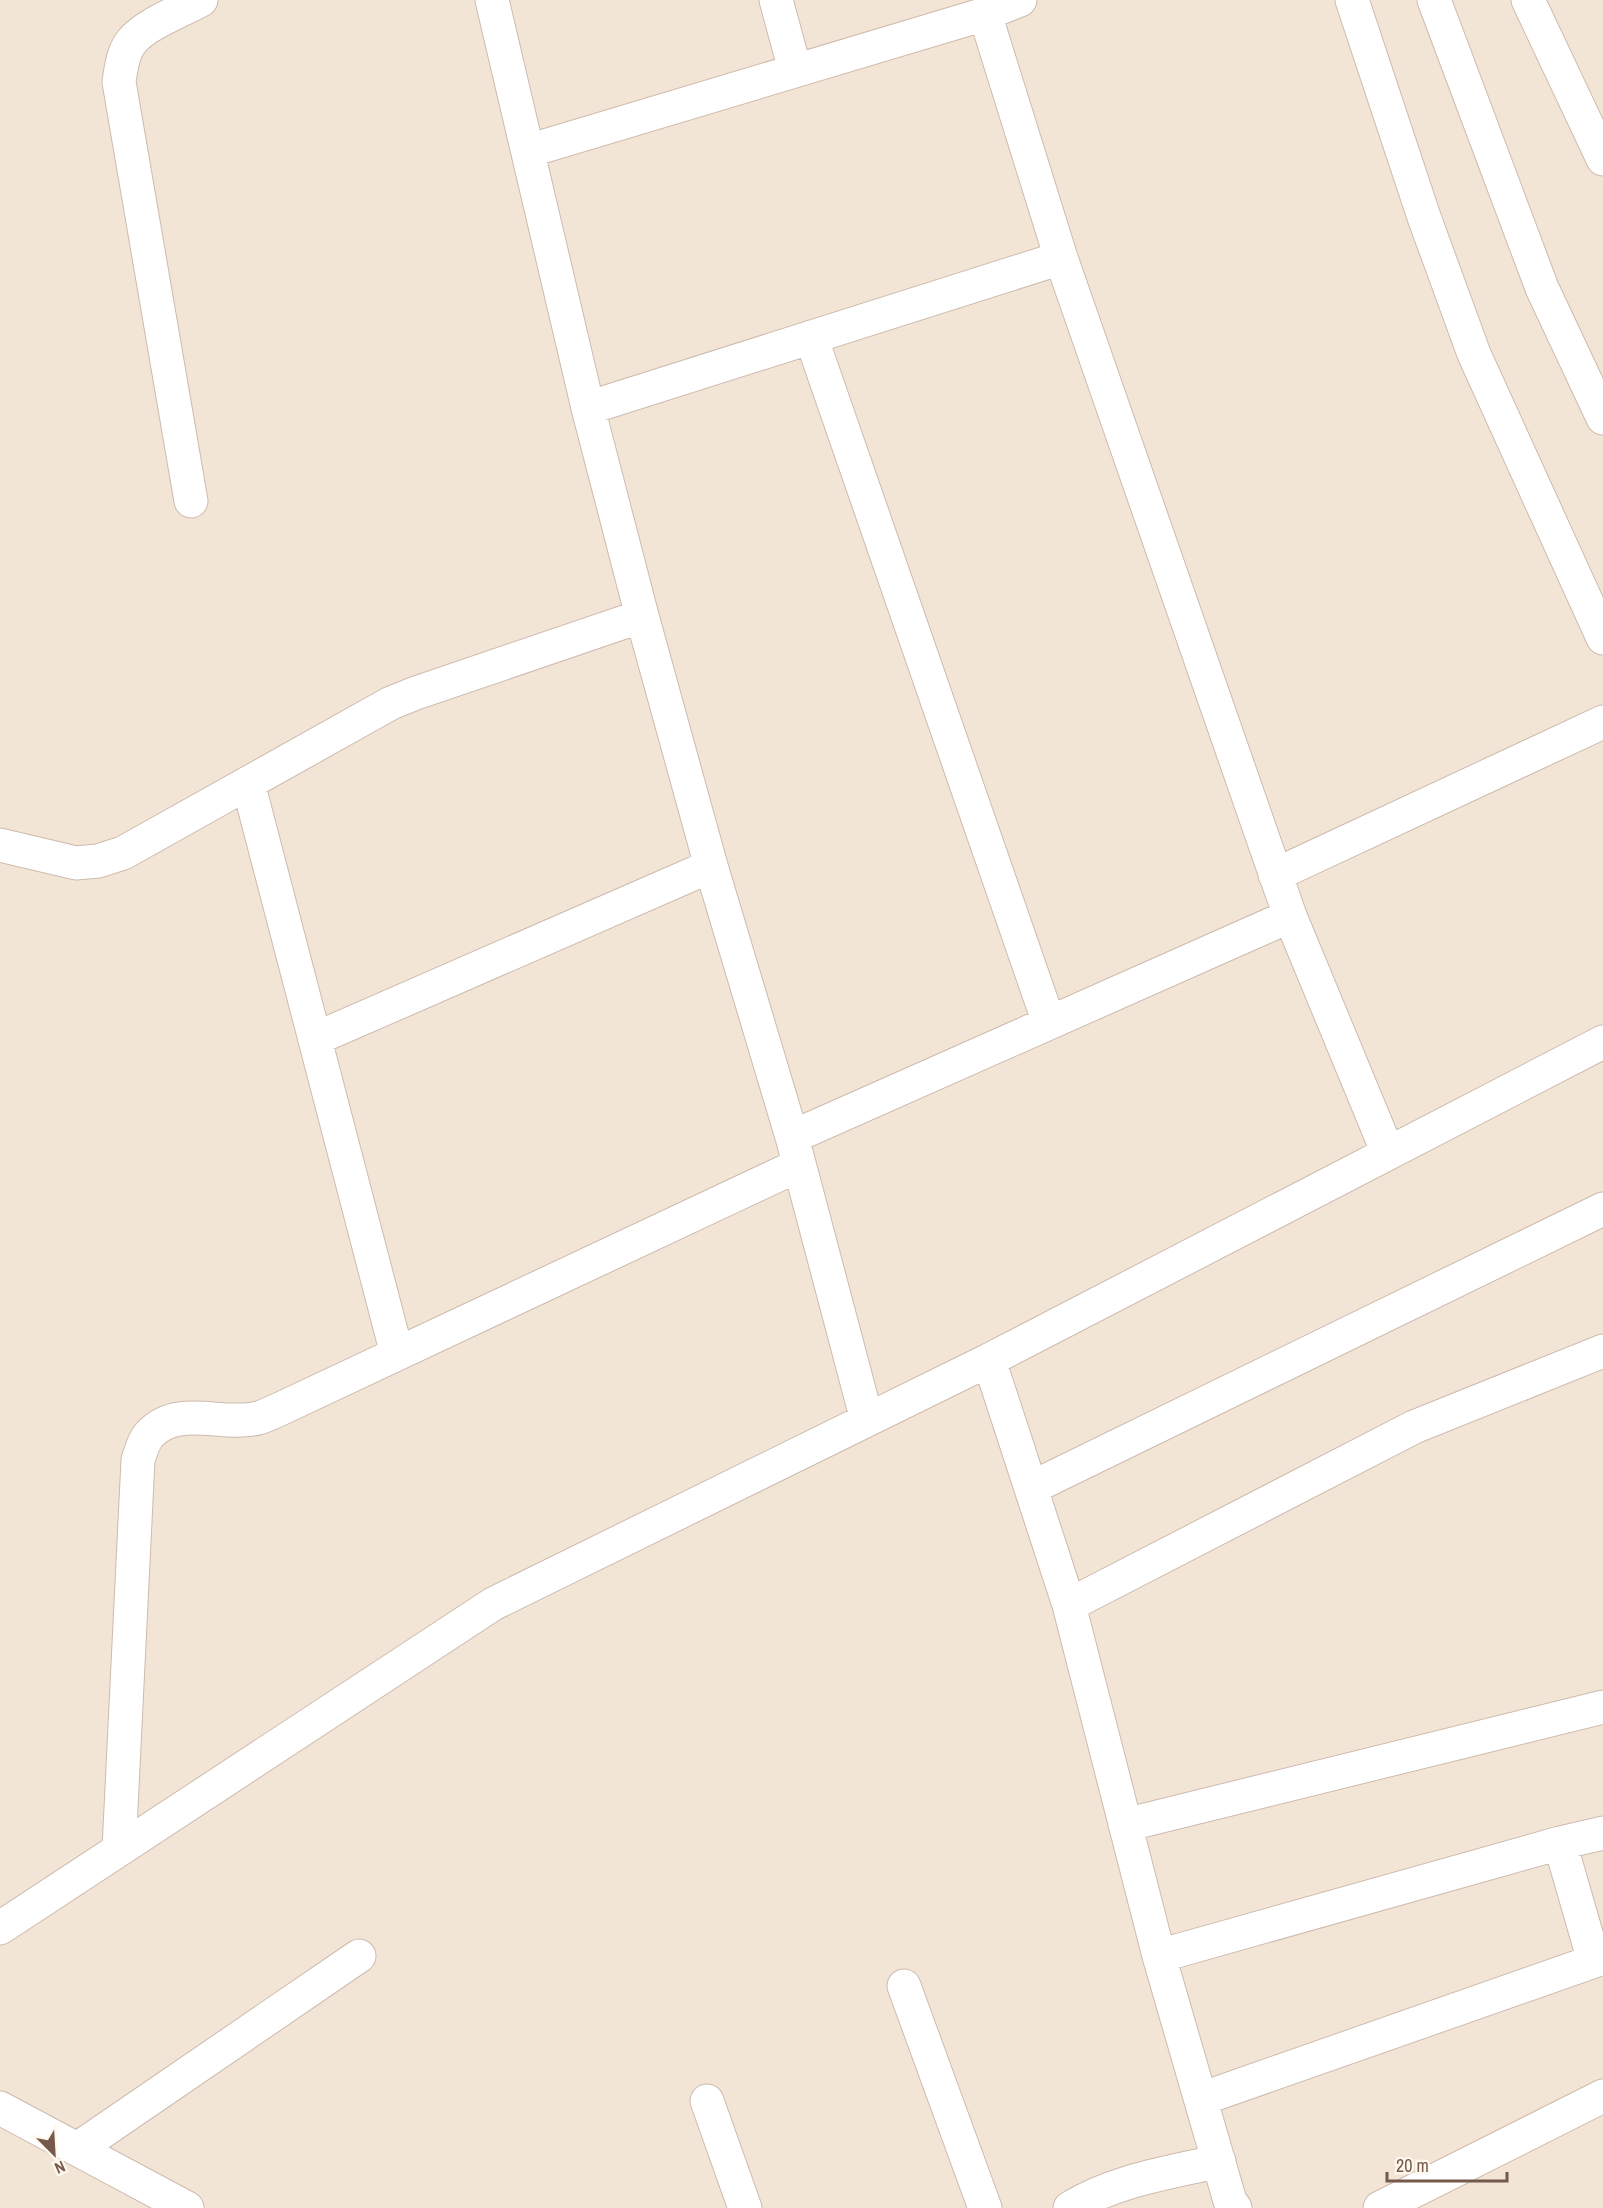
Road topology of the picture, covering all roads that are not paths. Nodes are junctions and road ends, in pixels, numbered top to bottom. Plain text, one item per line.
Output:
1 (201, 0) edge
2 (492, 0) edge
3 (776, 0) edge
4 (1020, 0) edge
5 (1352, 0) edge
6 (1434, 0) edge
7 (1528, 0) edge
8 (985, 14) junction
9 (795, 70) junction
10 (528, 151) junction
11 (1603, 159) edge
12 (1061, 258) junction
13 (811, 338) junction
14 (588, 408) junction
15 (1603, 418) edge
16 (191, 501) dead end
17 (642, 616) junction
18 (1603, 638) edge
19 (1603, 722) edge
20 (248, 783) junction
21 (0, 845) edge
22 (711, 866) junction
23 (1275, 875) junction
24 (1290, 916) junction
25 (1049, 1023) junction
26 (315, 1039) junction
27 (1603, 1043) edge
28 (796, 1151) junction
29 (1388, 1153) junction
30 (1603, 1209) edge
31 (1603, 1351) edge
32 (397, 1354) junction
33 (989, 1360) junction
34 (867, 1420) junction
35 (1031, 1488) junction
36 (1069, 1605) junction
37 (1603, 1707) edge
38 (1125, 1825) junction
39 (1603, 1833) edge
40 (1560, 1843) junction
41 (119, 1849) junction
42 (0, 1928) edge
43 (359, 1956) dead end
44 (1159, 1956) junction
45 (1598, 1960) edge
46 (904, 1986) dead end
47 (1603, 2096) edge
48 (1201, 2099) junction
49 (707, 2101) dead end
50 (0, 2108) edge
51 (77, 2149) junction
52 (1220, 2162) junction
53 (188, 2208) edge
54 (745, 2208) edge
55 (985, 2208) edge
56 (1070, 2208) edge
57 (1234, 2208) edge
58 (1380, 2208) edge

1 - 16 street
2 - 10 street
3 - 9 street
4 - 8 street
5 - 18 street
6 - 15 street
7 - 11 street
8 - 9 street
8 - 12 street
9 - 10 street
10 - 14 street
12 - 13 street
12 - 23 street
13 - 14 street
13 - 25 street
14 - 17 street
17 - 20 street
17 - 22 street
19 - 23 street
20 - 21 street
20 - 26 street
22 - 26 street
22 - 28 street
23 - 24 street
24 - 25 street
24 - 29 street
25 - 28 street
26 - 32 street
27 - 29 street
28 - 32 street
28 - 34 street
29 - 33 street
30 - 35 street
31 - 36 street
32 - 41 street
33 - 34 street
33 - 35 street
34 - 41 street
35 - 36 street
36 - 38 street
37 - 38 street
38 - 44 street
39 - 40 street
40 - 44 street
40 - 45 street
41 - 42 street
43 - 51 street
44 - 48 street
45 - 48 street
46 - 55 street
47 - 58 street
48 - 52 street
49 - 54 street
50 - 51 street
51 - 53 street
52 - 56 street
52 - 57 street

